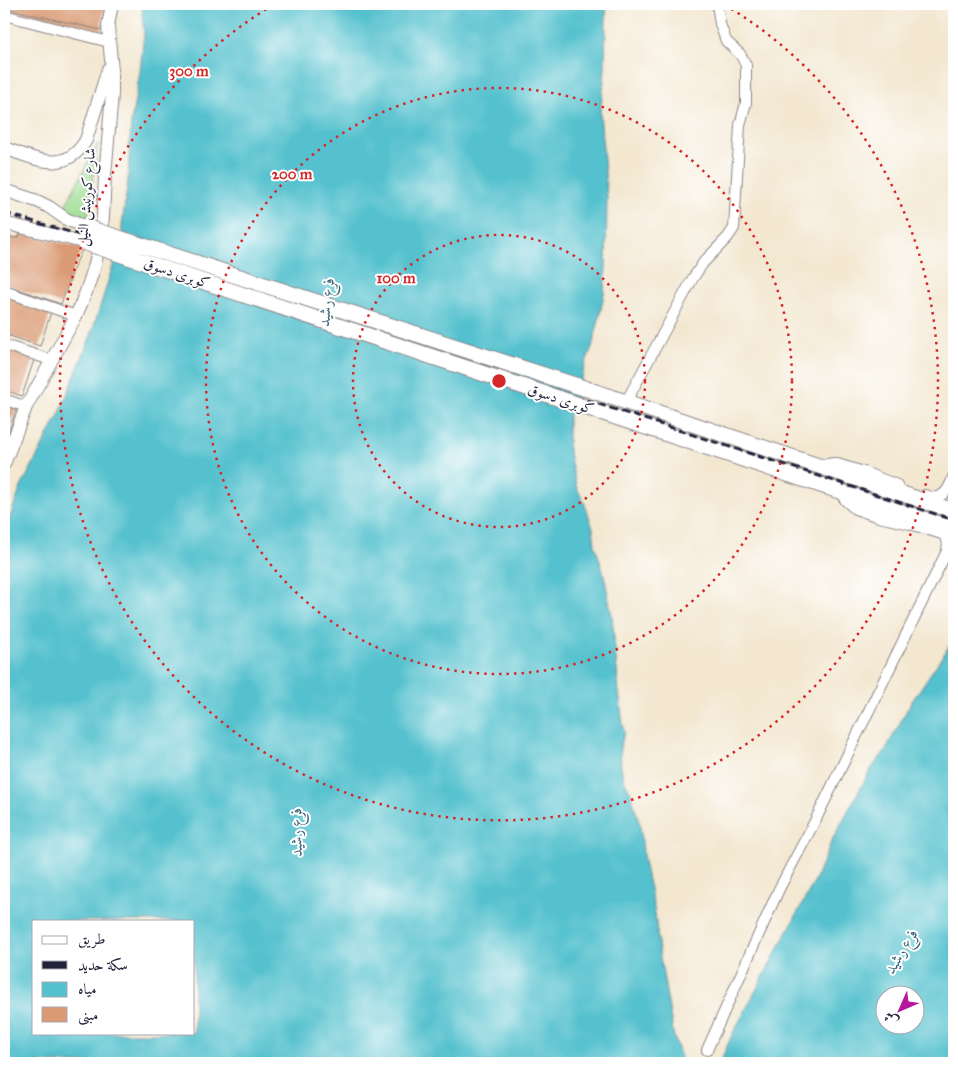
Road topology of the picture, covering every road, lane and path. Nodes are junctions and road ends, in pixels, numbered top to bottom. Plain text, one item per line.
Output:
1 (112, 4) edge
2 (717, 4) edge
3 (4, 15) edge
4 (109, 42) junction
5 (112, 59) junction
6 (4, 148) edge
7 (4, 190) edge
8 (4, 223) edge
9 (85, 235) junction
10 (4, 291) edge
11 (76, 316) junction
12 (4, 345) edge
13 (51, 360) junction
14 (4, 399) edge
15 (626, 402) junction
16 (26, 407) junction
17 (4, 464) edge
18 (823, 468) junction
19 (954, 475) edge
20 (838, 490) junction
21 (954, 511) edge
22 (954, 529) edge
23 (707, 1050) dead end

1 - 4 main road, شارع كورنيش النيل
2 - 15 street
3 - 4 street
4 - 5 main road, شارع كورنيش النيل
5 - 6 main road
5 - 11 main road, شارع كورنيش النيل
7 - 9 main road
8 - 9 main road
9 - 15 highway, كوبرى دسوق, bridge
9 - 20 highway, كوبرى دسوق, bridge
10 - 11 street
11 - 13 main road, شارع كورنيش النيل
12 - 13 street
13 - 16 main road, شارع كورنيش النيل
14 - 16 street
15 - 18 highway, كوبرى دسوق
16 - 17 main road, شارع كورنيش النيل
18 - 19 street
18 - 21 highway, كوبرى دسوق
20 - 22 highway, كوبرى دسوق
20 - 23 street

